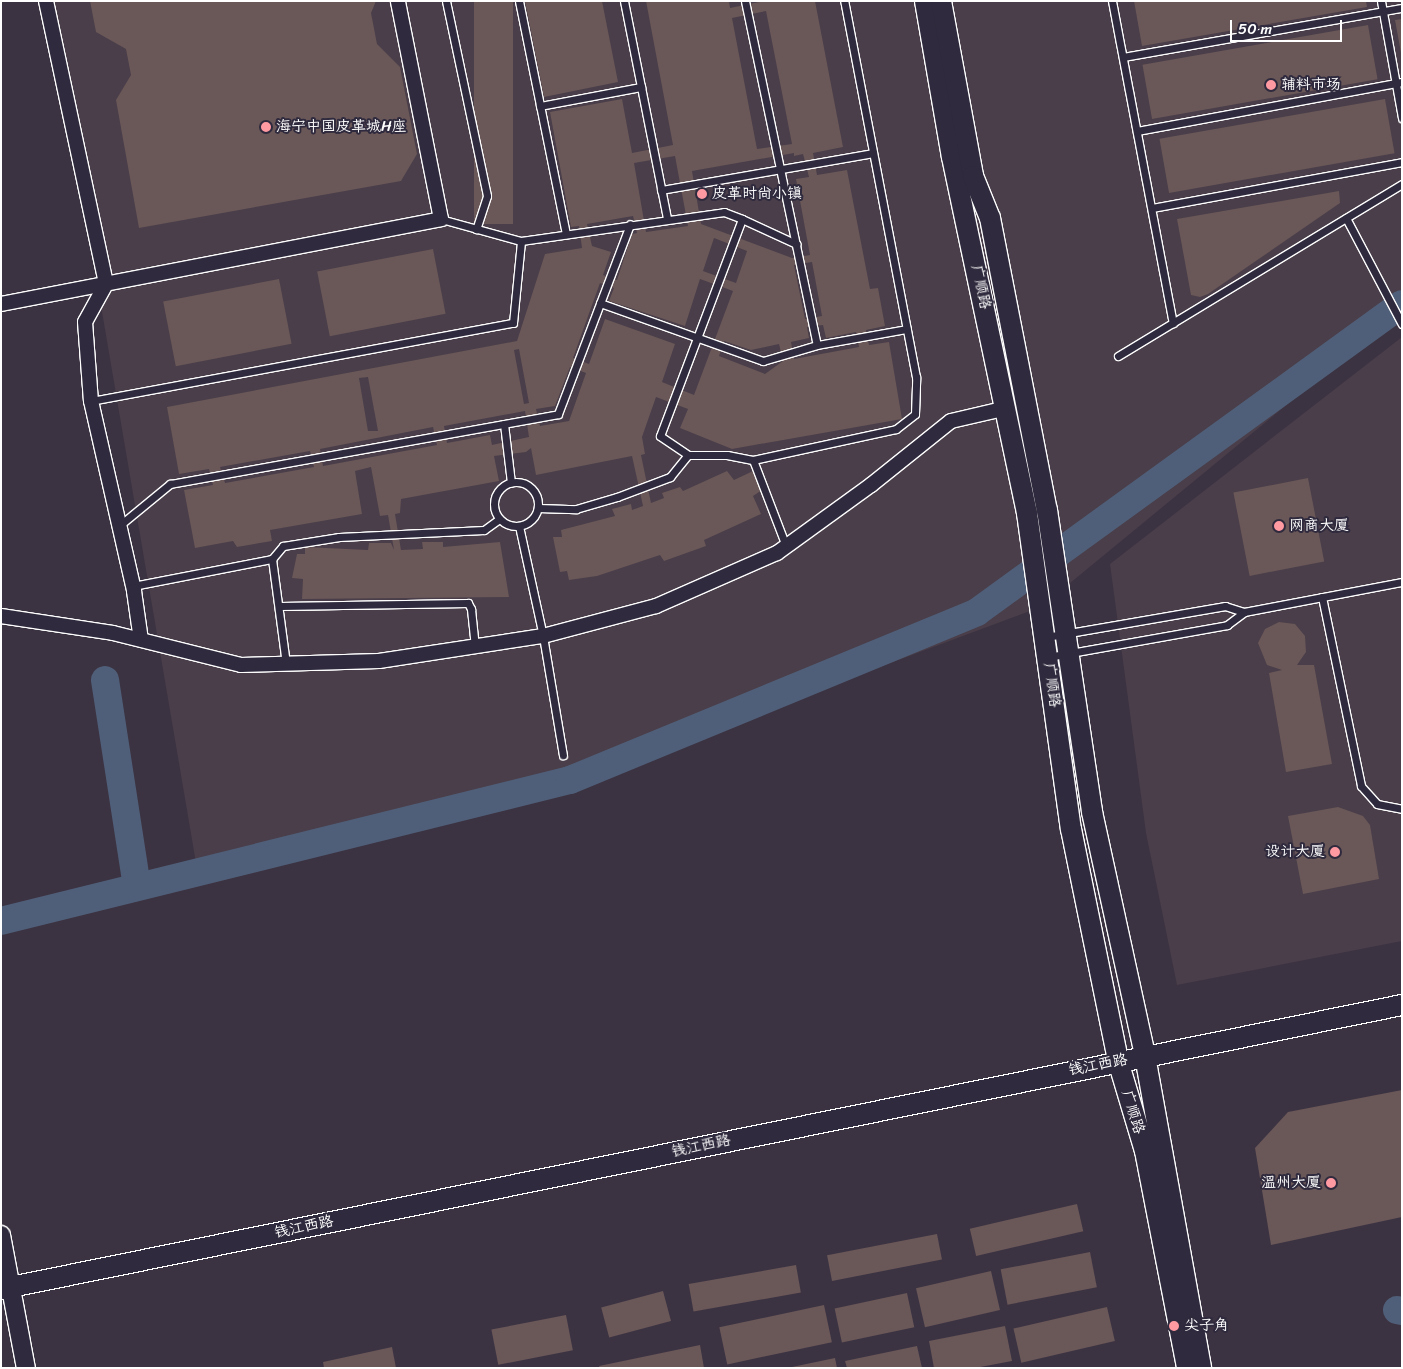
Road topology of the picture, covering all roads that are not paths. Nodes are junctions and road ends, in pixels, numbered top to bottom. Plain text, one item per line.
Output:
1 (46, 1) edge
2 (398, 1) edge
3 (446, 1) edge
4 (519, 1) edge
5 (624, 1) edge
6 (745, 1) edge
7 (844, 1) edge
8 (925, 1) edge
9 (941, 1) edge
10 (1112, 1) edge
11 (1380, 1) edge
12 (1402, 8) edge
13 (1382, 12) junction
14 (1123, 57) junction
15 (1399, 82) edge
16 (641, 87) junction
17 (540, 106) junction
18 (1402, 118) edge
19 (1137, 131) junction
20 (873, 153) junction
21 (1402, 162) edge
22 (781, 171) junction
23 (1402, 184) edge
24 (661, 190) junction
25 (1152, 208) junction
26 (1346, 218) junction
27 (441, 219) junction
28 (667, 219) junction
29 (742, 219) junction
30 (630, 224) junction
31 (476, 229) junction
32 (566, 234) junction
33 (521, 240) junction
34 (796, 244) junction
35 (106, 284) junction
36 (600, 303) junction
37 (1, 304) edge
38 (1173, 323) junction
39 (1402, 324) edge
40 (907, 329) junction
41 (697, 339) junction
42 (817, 345) junction
43 (1118, 356) dead end
44 (91, 401) junction
45 (1007, 408) junction
46 (504, 424) junction
47 (688, 455) junction
48 (754, 460) junction
49 (512, 483) junction
50 (538, 508) junction
51 (498, 519) junction
52 (120, 525) junction
53 (519, 526) junction
54 (786, 546) junction
55 (272, 559) junction
56 (1402, 582) edge
57 (133, 586) junction
58 (1322, 597) junction
59 (280, 606) junction
60 (1244, 612) junction
61 (1, 616) edge
62 (543, 636) junction
63 (1045, 637) junction
64 (141, 640) junction
65 (1067, 643) junction
66 (475, 648) junction
67 (1048, 657) junction
68 (286, 664) junction
69 (563, 755) dead end
70 (1402, 809) edge
71 (1402, 1005) edge
72 (1145, 1056) junction
73 (1118, 1061) junction
74 (1, 1235) edge
75 (6, 1288) edge
76 (26, 1368) edge
77 (1187, 1368) edge
78 (1201, 1368) edge

1 - 35 street
2 - 27 street
3 - 31 lane
4 - 17 lane
5 - 16 lane
6 - 22 lane
7 - 20 lane
8 - 45 main road, 广顺路
9 - 65 main road, 广顺路
10 - 14 lane
11 - 13 lane
12 - 13 lane
13 - 14 lane
13 - 15 lane
14 - 19 lane
15 - 18 lane
15 - 19 lane
16 - 17 lane
16 - 24 lane
17 - 32 lane
19 - 25 lane
20 - 22 lane
20 - 40 lane
21 - 25 lane
22 - 24 lane
22 - 34 lane
23 - 26 lane
24 - 28 lane
25 - 38 lane
26 - 38 lane
26 - 39 lane
27 - 31 lane
27 - 35 street
28 - 29 lane
28 - 30 lane
29 - 34 lane
29 - 41 lane
30 - 32 lane
30 - 36 lane
31 - 33 lane
32 - 33 lane
33 - 44 lane
34 - 42 lane
35 - 37 street
35 - 44 street
36 - 41 lane
36 - 46 lane
38 - 43 lane
40 - 42 lane
40 - 48 lane
41 - 42 lane
41 - 47 lane
44 - 52 street
45 - 54 street
45 - 63 main road, 广顺路
46 - 49 lane
46 - 52 lane
47 - 48 lane
47 - 50 lane
48 - 54 lane
49 - 50 lane
49 - 51 lane
50 - 53 lane
51 - 53 lane
51 - 55 lane
52 - 57 street
53 - 62 lane
54 - 62 street
55 - 57 lane
55 - 59 lane
56 - 58 lane
57 - 64 street
58 - 60 lane
58 - 70 lane
59 - 66 lane
59 - 68 lane
60 - 65 lane
60 - 65 lane
61 - 64 street
62 - 66 street
62 - 69 lane
63 - 65 lane
63 - 67 main road, 广顺路
64 - 68 street
65 - 67 lane
65 - 72 main road, 广顺路
66 - 68 street
67 - 73 main road, 广顺路
71 - 72 main road, 钱江西路
72 - 73 main road, 钱江西路
72 - 78 main road, 广顺路
73 - 75 main road, 钱江西路
73 - 77 main road, 广顺路
74 - 75 street
75 - 76 street

